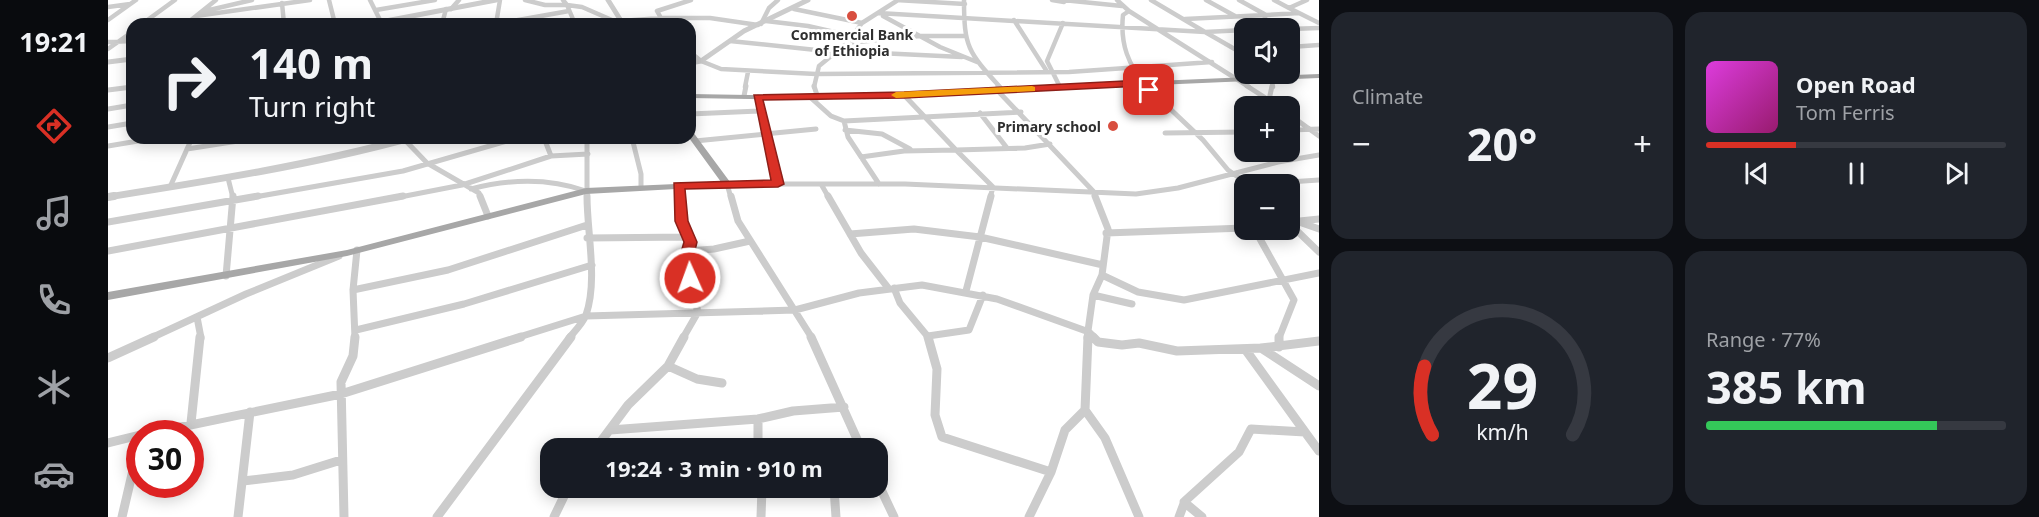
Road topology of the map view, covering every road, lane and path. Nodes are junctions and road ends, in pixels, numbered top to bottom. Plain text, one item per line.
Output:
1 (175, 0) edge
2 (216, 0) edge
3 (252, 0) edge
4 (310, 0) edge
5 (329, 0) edge
6 (370, 0) edge
7 (435, 0) edge
8 (459, 0) edge
9 (498, 0) edge
10 (525, 0) edge
11 (563, 0) edge
12 (608, 0) edge
13 (690, 0) edge
14 (778, 0) edge
15 (808, 0) edge
16 (897, 0) edge
17 (1052, 0) edge
18 (1117, 0) edge
19 (1151, 0) edge
20 (1206, 0) edge
21 (1239, 0) edge
22 (1274, 0) edge
23 (1307, 0) edge
24 (1064, 1) edge
25 (134, 2) edge
26 (282, 2) edge
27 (964, 2) edge
28 (567, 5) junction
29 (1122, 6) junction
30 (108, 7) edge
31 (1289, 8) junction
32 (448, 9) junction
33 (794, 9) junction
34 (376, 10) junction
35 (569, 11) junction
36 (1128, 11) junction
37 (202, 12) junction
38 (878, 13) junction
39 (1299, 13) junction
40 (1266, 15) junction
41 (196, 16) junction
42 (1234, 16) junction
43 (150, 18) edge
44 (194, 18) edge
45 (283, 18) edge
46 (334, 18) edge
47 (379, 18) edge
48 (402, 18) edge
49 (444, 18) edge
50 (496, 18) edge
51 (530, 18) edge
52 (572, 18) edge
53 (609, 18) edge
54 (618, 18) edge
55 (661, 18) joint
56 (964, 18) junction
57 (1265, 18) edge
58 (1185, 19) junction
59 (108, 20) edge
60 (1014, 20) junction
61 (761, 23) junction
62 (862, 23) junction
63 (1064, 23) junction
64 (1319, 23) edge
65 (1120, 26) junction
66 (1319, 28) edge
67 (1161, 29) junction
68 (1300, 29) edge
69 (1234, 31) edge
70 (1204, 32) junction
71 (126, 36) edge
72 (852, 36) junction
73 (920, 36) junction
74 (964, 36) junction
75 (119, 41) junction
76 (126, 41) edge
77 (730, 41) junction
78 (108, 42) edge
79 (847, 43) junction
80 (1319, 45) edge
81 (1300, 46) edge
82 (1234, 48) edge
83 (108, 49) edge
84 (836, 51) junction
85 (696, 57) edge
86 (962, 57) junction
87 (126, 60) edge
88 (701, 61) junction
89 (108, 62) edge
90 (696, 62) edge
91 (978, 62) junction
92 (1212, 62) junction
93 (1132, 68) junction
94 (1047, 71) junction
95 (748, 72) junction
96 (988, 73) junction
97 (816, 74) junction
98 (1300, 76) edge
99 (1319, 76) edge
100 (1234, 78) edge
101 (1234, 79) edge
102 (1144, 83) junction
103 (1243, 84) edge
104 (1060, 87) junction
105 (126, 88) edge
106 (108, 90) edge
107 (1000, 91) junction
108 (904, 95) junction
109 (744, 96) junction
110 (1263, 96) edge
111 (696, 97) edge
112 (758, 97) junction
113 (814, 98) junction
114 (126, 106) edge
115 (108, 109) edge
116 (759, 111) junction
117 (1021, 112) junction
118 (980, 113) junction
119 (696, 114) edge
120 (921, 115) junction
121 (843, 121) junction
122 (1300, 122) edge
123 (126, 124) edge
124 (108, 127) edge
125 (816, 129) dead end
126 (1310, 129) junction
127 (1319, 129) edge
128 (845, 130) junction
129 (1300, 130) edge
130 (1234, 132) edge
131 (1165, 133) dead end
132 (1195, 134) junction
133 (765, 135) junction
134 (1319, 136) edge
135 (696, 138) edge
136 (126, 143) edge
137 (696, 143) edge
138 (190, 144) edge
139 (216, 144) edge
140 (386, 144) edge
141 (411, 144) edge
142 (495, 144) edge
143 (546, 144) edge
144 (587, 144) edge
145 (634, 144) edge
146 (1050, 144) junction
147 (108, 146) edge
148 (1008, 148) junction
149 (188, 149) junction
150 (912, 150) junction
151 (956, 150) junction
152 (588, 154) junction
153 (1319, 155) edge
154 (551, 156) junction
155 (861, 157) junction
156 (427, 163) junction
157 (1231, 176) junction
158 (1234, 177) edge
159 (228, 178) junction
160 (1319, 180) edge
161 (1300, 181) edge
162 (727, 184) junction
163 (778, 184) junction
164 (821, 184) junction
165 (879, 184) junction
166 (462, 185) junction
167 (679, 186) junction
168 (170, 187) junction
169 (641, 187) junction
170 (993, 187) junction
171 (471, 189) junction
172 (586, 190) junction
173 (1093, 191) junction
174 (108, 196) edge
175 (234, 200) junction
176 (488, 216) junction
177 (1319, 219) edge
178 (108, 222) edge
179 (1300, 222) edge
180 (587, 225) junction
181 (1300, 225) edge
182 (1234, 228) edge
183 (1319, 229) edge
184 (228, 230) junction
185 (1300, 232) edge
186 (1106, 233) junction
187 (850, 234) junction
188 (688, 237) junction
189 (980, 237) junction
190 (587, 238) junction
191 (1262, 240) edge
192 (750, 241) junction
193 (108, 251) edge
194 (352, 251) junction
195 (688, 251) junction
196 (1319, 252) edge
197 (592, 265) junction
198 (1102, 265) junction
199 (1319, 273) edge
200 (1102, 275) junction
201 (226, 276) junction
202 (1285, 280) junction
203 (891, 289) junction
204 (353, 290) junction
205 (966, 291) junction
206 (983, 295) junction
207 (1093, 295) junction
208 (108, 296) edge
209 (1132, 304) dead end
210 (795, 310) junction
211 (698, 312) junction
212 (586, 316) junction
213 (196, 318) junction
214 (356, 330) junction
215 (1089, 332) junction
216 (927, 336) junction
217 (1319, 341) edge
218 (1279, 347) junction
219 (1261, 348) junction
220 (1245, 349) junction
221 (108, 358) edge
222 (668, 366) junction
223 (722, 383) dead end
224 (1319, 386) edge
225 (341, 394) junction
226 (844, 407) junction
227 (1084, 410) junction
228 (250, 412) junction
229 (758, 419) junction
230 (190, 420) edge
231 (204, 421) edge
232 (610, 430) junction
233 (1305, 432) junction
234 (604, 438) edge
235 (758, 438) edge
236 (857, 438) edge
237 (126, 440) edge
238 (108, 443) edge
239 (1319, 451) edge
240 (341, 460) junction
241 (1052, 472) junction
242 (243, 481) junction
243 (126, 498) edge
244 (563, 498) edge
245 (762, 498) edge
246 (835, 498) edge
247 (885, 498) edge
248 (1184, 502) junction
249 (122, 517) edge
250 (238, 517) edge
251 (344, 517) edge
252 (437, 517) edge
253 (554, 517) edge
254 (761, 517) edge
255 (836, 517) edge
256 (894, 517) edge
257 (1029, 517) edge
258 (1139, 517) edge
259 (1179, 517) edge
260 (1202, 517) edge

1 - 43 street
2 - 37 street
3 - 37 street
4 - 26 street
5 - 46 street
6 - 34 street
7 - 34 street
8 - 32 street
9 - 32 street
9 - 50 street
10 - 28 street
11 - 28 street
12 - 54 street
13 - 55 street
14 - 61 street
15 - 33 street
16 - 27 street
16 - 38 street
17 - 24 street
18 - 29 street
19 - 58 street
20 - 42 street
21 - 40 street
22 - 31 street
23 - 31 street
24 - 29 street
25 - 30 street
25 - 59 street
26 - 41 street
26 - 45 street
27 - 56 street
28 - 35 street
28 - 53 street
29 - 36 street
31 - 39 street
32 - 48 street
32 - 49 street
33 - 61 street
33 - 62 street
34 - 47 street
35 - 51 street
35 - 52 street
36 - 65 street
36 - 67 street
37 - 41 street
38 - 56 street
38 - 62 street
38 - 73 street
39 - 40 street
39 - 64 street
40 - 42 street
40 - 57 street
41 - 44 street
42 - 58 street
55 - 61 street
56 - 60 street
56 - 74 street
58 - 70 street
60 - 63 street
60 - 94 street
61 - 72 street
61 - 77 street
62 - 72 street
63 - 65 street
63 - 94 street
65 - 67 street
65 - 93 street
66 - 68 street
67 - 70 street
67 - 92 street
69 - 70 street
70 - 82 street
71 - 75 street
72 - 79 street
73 - 74 street
73 - 79 street
73 - 86 street
74 - 91 street
75 - 76 street
75 - 78 street
75 - 83 street
77 - 84 street
77 - 88 street
79 - 84 street
80 - 81 street
84 - 86 street
84 - 97 street
85 - 88 street
86 - 91 street
87 - 89 street
88 - 90 street
88 - 95 street
91 - 96 street
92 - 93 street
92 - 100 street
93 - 94 street
93 - 102 street
94 - 96 street
94 - 104 street
95 - 97 street
95 - 109 street
96 - 97 street
96 - 107 street
97 - 113 street
98 - 99 main road
101 - 102 main road
102 - 104 main road
102 - 132 street
103 - 110 street
104 - 107 main road
105 - 106 street
107 - 108 main road
107 - 117 street
108 - 113 main road
108 - 120 street
109 - 111 main road
109 - 112 main road
112 - 113 main road
112 - 116 street
113 - 121 street
114 - 115 street
116 - 119 street
116 - 133 street
117 - 118 street
117 - 146 street
118 - 120 street
118 - 148 street
120 - 121 street
120 - 151 street
121 - 128 street
122 - 126 street
123 - 124 street
125 - 133 street
126 - 127 street
126 - 129 street
126 - 134 street
128 - 150 street
128 - 155 street
130 - 132 street
131 - 132 street
132 - 157 street
133 - 135 street
133 - 163 street
136 - 147 street
137 - 162 main road
138 - 149 street
139 - 149 street
140 - 159 street
141 - 156 street
142 - 156 street
143 - 154 street
144 - 152 street
145 - 169 street
146 - 148 street
146 - 173 street
148 - 151 street
149 - 168 street
150 - 151 street
150 - 155 street
151 - 170 street
152 - 154 street
152 - 172 street
153 - 157 street
154 - 166 street
155 - 165 street
156 - 166 street
156 - 175 street
157 - 158 street
157 - 173 street
159 - 168 street
159 - 175 street
160 - 161 street
162 - 163 street
162 - 167 main road
162 - 192 street
163 - 164 street
164 - 165 street
164 - 187 street
165 - 170 street
166 - 171 street
166 - 184 street
167 - 169 main road
167 - 188 street
168 - 174 street
169 - 172 main road
170 - 173 street
170 - 189 street
171 - 172 street
171 - 176 street
172 - 176 main road
172 - 180 street
173 - 186 street
175 - 178 street
175 - 184 street
176 - 194 main road
177 - 179 street
180 - 190 street
180 - 204 street
181 - 183 street
182 - 186 street
184 - 193 street
184 - 201 street
185 - 196 street
186 - 198 street
187 - 189 street
187 - 203 street
188 - 190 street
188 - 195 street
189 - 198 street
189 - 205 street
190 - 197 street
191 - 202 street
192 - 195 street
192 - 210 street
194 - 201 main road
194 - 204 street
194 - 213 street
195 - 211 street
197 - 212 street
197 - 214 street
198 - 200 street
199 - 202 street
200 - 202 street
200 - 207 street
201 - 208 main road
202 - 218 street
203 - 205 street
203 - 210 street
203 - 216 street
204 - 214 street
205 - 206 street
206 - 215 street
206 - 216 street
207 - 209 street
207 - 215 street
210 - 211 street
210 - 226 street
211 - 212 street
211 - 222 street
212 - 225 street
212 - 252 street
213 - 221 street
213 - 230 street
214 - 225 street
215 - 220 street
215 - 227 street
216 - 241 street
217 - 218 street
218 - 219 street
219 - 220 street
219 - 224 street
220 - 233 street
222 - 223 street
222 - 232 street
225 - 228 street
225 - 240 street
226 - 229 street
226 - 236 street
227 - 241 street
227 - 258 street
228 - 231 street
228 - 242 street
229 - 232 street
229 - 235 street
232 - 234 street
233 - 239 street
233 - 248 street
237 - 238 street
240 - 242 street
240 - 251 street
241 - 257 street
242 - 250 street
243 - 249 street
244 - 253 street
245 - 254 street
246 - 255 street
247 - 256 street
248 - 259 street
248 - 260 street

